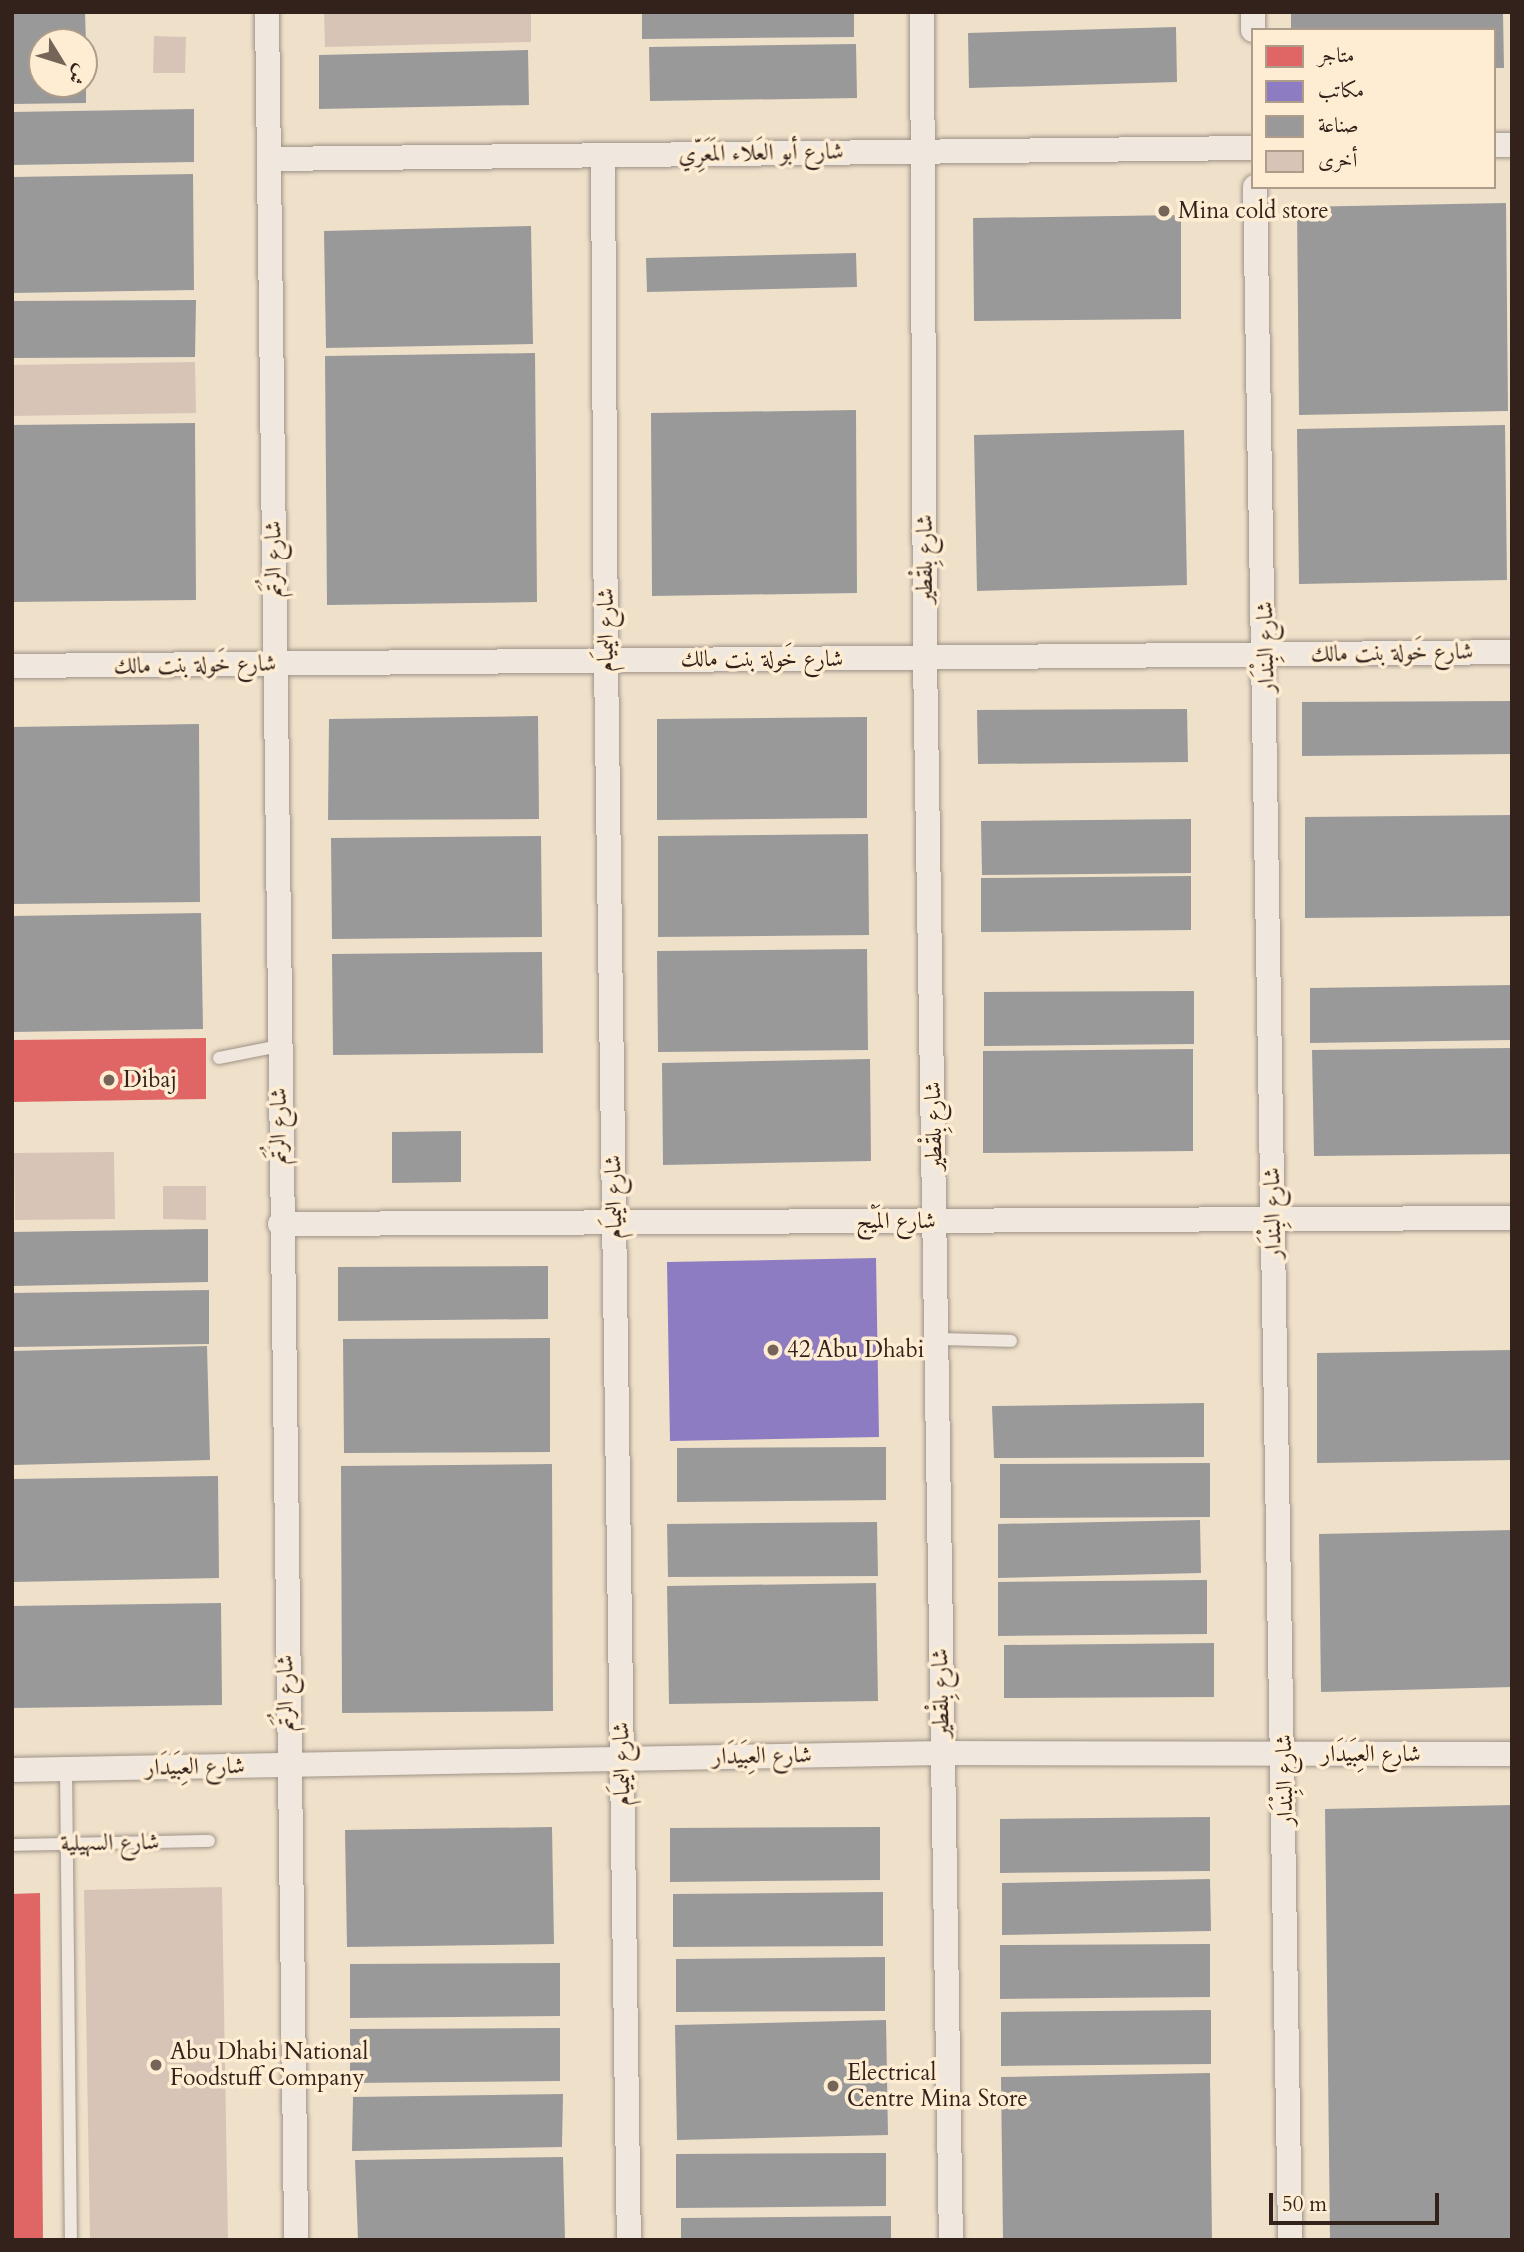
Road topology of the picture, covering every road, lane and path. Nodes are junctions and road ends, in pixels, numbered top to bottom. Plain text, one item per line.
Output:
1 (267, 12) edge
2 (922, 12) edge
3 (1251, 148) edge
4 (922, 152) junction
5 (603, 155) junction
6 (269, 159) junction
7 (1255, 189) edge
8 (1512, 652) edge
9 (1266, 654) junction
10 (925, 658) junction
11 (606, 661) junction
12 (276, 664) junction
13 (12, 666) edge
14 (279, 1046) junction
15 (219, 1058) dead end
16 (1512, 1218) edge
17 (1273, 1219) junction
18 (936, 1221) junction
19 (614, 1223) junction
20 (280, 1224) junction
21 (937, 1339) junction
22 (1011, 1341) dead end
23 (942, 1753) junction
24 (1285, 1754) junction
25 (1512, 1754) edge
26 (622, 1759) junction
27 (288, 1766) junction
28 (66, 1769) junction
29 (12, 1770) edge
30 (209, 1841) dead end
31 (67, 1844) junction
32 (12, 1845) edge
33 (71, 2240) edge
34 (296, 2240) edge
35 (629, 2240) edge
36 (951, 2240) edge
37 (1290, 2240) edge

1 - 6 street, شارع الرُتَم
2 - 4 street, شارع بِلقْطير
3 - 4 street, شارع أبو العَلاء المَعَرِّي
4 - 5 street, شارع أبو العَلاء المَعَرِّي
4 - 10 street, شارع بِلقْطير
5 - 6 street, شارع أبو العَلاء المَعَرِّي
5 - 11 street, شارع اليميَام
6 - 12 street, شارع الرُتَم
7 - 9 street, شارع البِنْدَار
8 - 9 street, شارع خَولة بنت مالك
9 - 10 street, شارع خَولة بنت مالك
9 - 17 street, شارع البِنْدَار
10 - 11 street, شارع خَولة بنت مالك
10 - 18 street, شارع بِلقْطير
11 - 12 street, شارع خَولة بنت مالك
11 - 19 street, شارع اليميَام
12 - 13 street, شارع خَولة بنت مالك
12 - 14 street, شارع الرُتَم
14 - 15 lane
14 - 20 street, شارع الرُتَم
16 - 17 street, شارع المَيْج
17 - 18 street, شارع المَيْج
17 - 24 street, شارع البِنْدَار
18 - 19 street, شارع المَيْج
18 - 21 street, شارع بِلقْطير
19 - 20 street, شارع المَيْج
19 - 26 street, شارع اليميَام
20 - 27 street, شارع الرُتَم
21 - 22 lane
21 - 23 street, شارع بِلقْطير
23 - 24 street, شارع العِبَيدَار
23 - 26 street, شارع العِبَيدَار
23 - 36 street, شارع بِلقْطير
24 - 25 street, شارع العِبَيدَار
24 - 37 street, شارع البِنْدَار
26 - 27 street, شارع العِبَيدَار
26 - 35 street, شارع اليميَام
27 - 28 street, شارع العِبَيدَار
27 - 34 street, شارع الرُتَم
28 - 29 street, شارع العِبَيدَار
28 - 31 lane
30 - 31 lane, شارع السهيلية
31 - 32 lane, شارع السهيلية
31 - 33 lane

